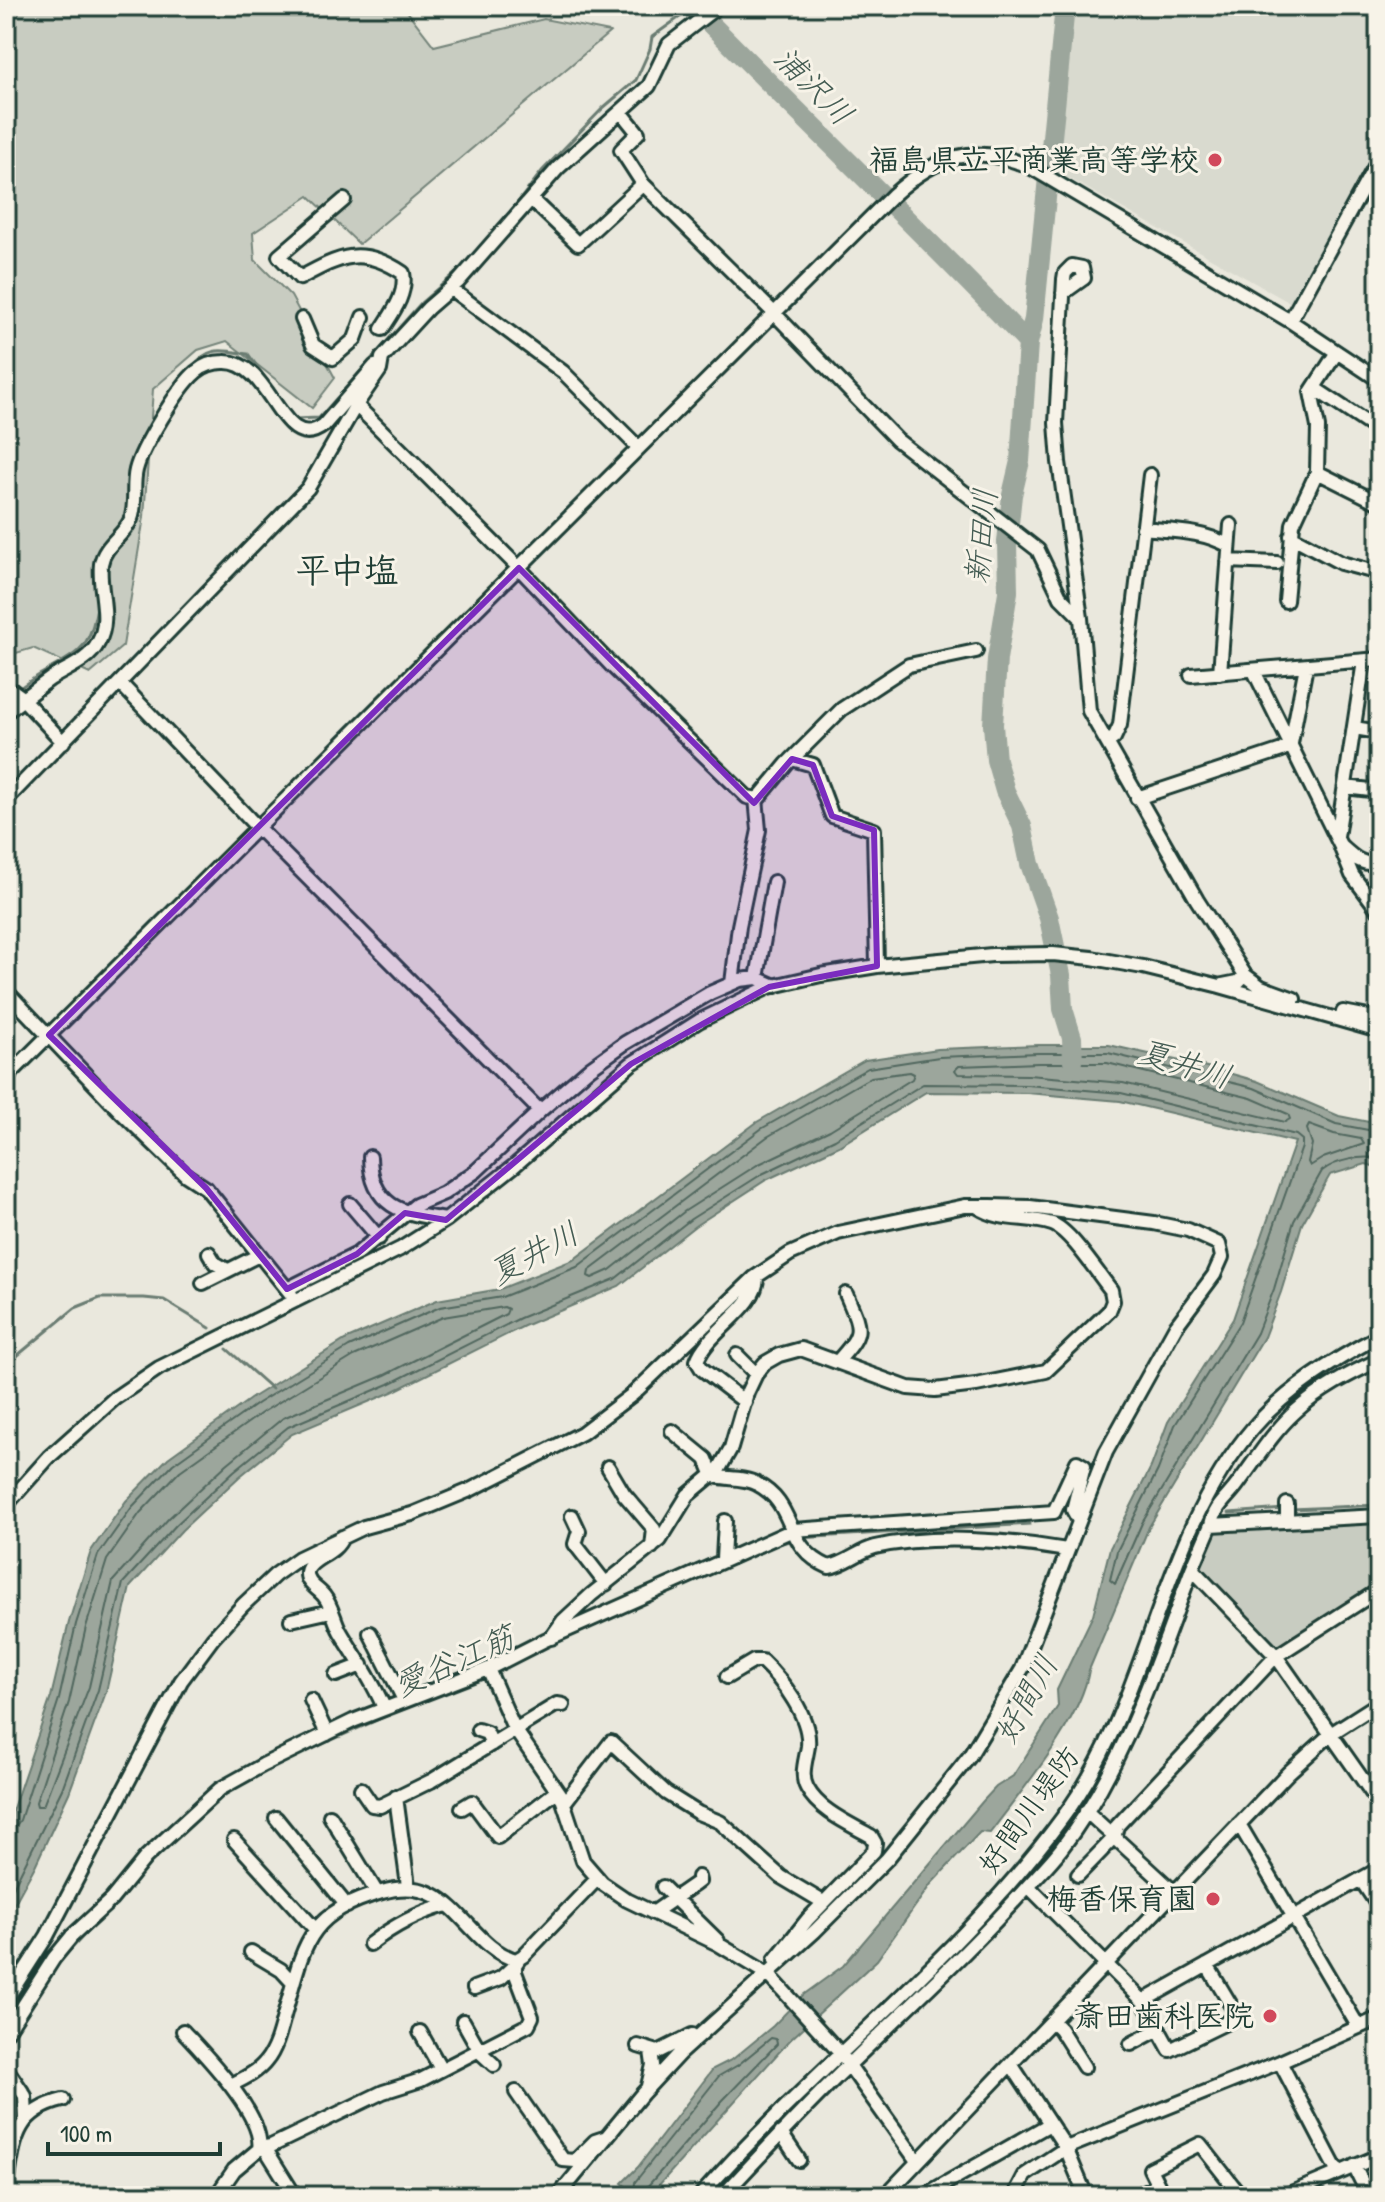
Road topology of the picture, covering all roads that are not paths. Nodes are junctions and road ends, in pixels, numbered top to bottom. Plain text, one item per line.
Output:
1 (718, 6) edge
2 (621, 112) junction
3 (1379, 159) edge
4 (643, 184) junction
5 (531, 199) junction
6 (344, 200) dead end
7 (451, 289) junction
8 (1063, 293) dead end
9 (774, 313) junction
10 (302, 319) dead end
11 (1290, 321) junction
12 (382, 329) junction
13 (397, 341) junction
14 (1337, 352) junction
15 (382, 358) junction
16 (1379, 380) edge
17 (1314, 388) junction
18 (356, 405) junction
19 (1379, 431) edge
20 (639, 448) junction
21 (1317, 472) junction
22 (1150, 475) dead end
23 (1379, 503) edge
24 (1231, 525) dead end
25 (1143, 528) junction
26 (1291, 536) junction
27 (1229, 546) junction
28 (1228, 561) junction
29 (1277, 563) dead end
30 (519, 568) junction
31 (1379, 573) edge
32 (1286, 601) dead end
33 (1081, 618) junction
34 (976, 651) dead end
35 (1379, 659) edge
36 (1364, 661) junction
37 (1306, 666) junction
38 (1254, 671) junction
39 (1220, 673) junction
40 (1191, 675) dead end
41 (120, 683) junction
42 (6, 692) edge
43 (22, 699) junction
44 (6, 712) edge
45 (1354, 728) junction
46 (1379, 732) edge
47 (63, 742) junction
48 (1107, 742) junction
49 (1291, 743) junction
50 (792, 759) junction
51 (1345, 787) junction
52 (1379, 791) edge
53 (756, 798) junction
54 (1137, 798) junction
55 (6, 800) edge
56 (258, 828) junction
57 (1338, 841) junction
58 (1379, 862) edge
59 (774, 882) dead end
60 (1379, 910) edge
61 (877, 966) junction
62 (1245, 975) junction
63 (757, 978) junction
64 (732, 983) junction
65 (775, 986) junction
66 (1220, 986) junction
67 (6, 991) edge
68 (1379, 1019) edge
69 (1379, 1031) edge
70 (49, 1035) junction
71 (6, 1078) edge
72 (540, 1111) junction
73 (370, 1157) dead end
74 (350, 1204) dead end
75 (978, 1206) junction
76 (405, 1213) junction
77 (446, 1220) junction
78 (379, 1238) junction
79 (209, 1253) dead end
80 (259, 1255) junction
81 (227, 1270) junction
82 (757, 1276) junction
83 (203, 1283) dead end
84 (287, 1289) junction
85 (846, 1294) dead end
86 (297, 1301) junction
87 (1379, 1336) edge
88 (737, 1355) dead end
89 (1379, 1360) edge
90 (837, 1362) junction
91 (756, 1374) junction
92 (745, 1402) junction
93 (672, 1431) dead end
94 (608, 1467) dead end
95 (713, 1476) junction
96 (1287, 1504) dead end
97 (1302, 1504) dead end
98 (1331, 1504) dead end
99 (6, 1505) edge
100 (572, 1516) dead end
101 (1379, 1516) edge
102 (1078, 1519) junction
103 (1330, 1519) junction
104 (1287, 1520) junction
105 (1301, 1520) junction
106 (725, 1521) dead end
107 (1211, 1525) junction
108 (795, 1536) junction
109 (342, 1537) junction
110 (652, 1547) junction
111 (1067, 1550) junction
112 (723, 1559) junction
113 (1192, 1569) junction
114 (606, 1584) junction
115 (1379, 1590) edge
116 (331, 1611) junction
117 (291, 1620) dead end
118 (370, 1633) dead end
119 (551, 1638) junction
120 (1276, 1656) junction
121 (362, 1665) junction
122 (490, 1674) junction
123 (336, 1675) dead end
124 (727, 1677) dead end
125 (311, 1700) dead end
126 (404, 1700) junction
127 (1379, 1703) edge
128 (563, 1705) dead end
129 (384, 1708) junction
130 (478, 1730) dead end
131 (516, 1731) junction
132 (1332, 1733) junction
133 (327, 1734) junction
134 (492, 1744) junction
135 (361, 1789) dead end
136 (557, 1791) junction
137 (1377, 1796) edge
138 (396, 1797) junction
139 (564, 1803) junction
140 (462, 1808) dead end
141 (1086, 1811) junction
142 (330, 1816) dead end
143 (276, 1818) dead end
144 (1239, 1824) junction
145 (1114, 1838) junction
146 (234, 1840) dead end
147 (1379, 1869) edge
148 (1078, 1875) dead end
149 (698, 1877) dead end
150 (598, 1878) junction
151 (1361, 1880) junction
152 (408, 1886) junction
153 (1028, 1886) junction
154 (663, 1887) dead end
155 (1174, 1892) junction
156 (377, 1893) junction
157 (674, 1898) junction
158 (823, 1902) junction
159 (447, 1905) junction
160 (347, 1906) junction
161 (1379, 1907) edge
162 (653, 1913) junction
163 (1295, 1917) junction
164 (315, 1929) junction
165 (370, 1944) dead end
166 (722, 1947) junction
167 (251, 1952) dead end
168 (517, 1962) junction
169 (1105, 1965) junction
170 (1207, 1965) junction
171 (768, 1974) junction
172 (293, 1983) junction
173 (474, 1988) dead end
174 (6, 2000) edge
175 (1143, 2001) junction
176 (1379, 2018) edge
177 (463, 2021) dead end
178 (1052, 2021) junction
179 (1358, 2026) junction
180 (1159, 2029) junction
181 (183, 2031) dead end
182 (420, 2032) dead end
183 (702, 2032) junction
184 (6, 2033) edge
185 (1131, 2044) dead end
186 (638, 2046) dead end
187 (480, 2049) junction
188 (651, 2051) junction
189 (844, 2058) junction
190 (1280, 2062) junction
191 (1011, 2064) junction
192 (494, 2065) dead end
193 (1084, 2067) dead end
194 (6, 2068) edge
195 (441, 2069) junction
196 (231, 2085) junction
197 (647, 2089) junction
198 (516, 2092) dead end
199 (63, 2100) dead end
200 (26, 2119) junction
201 (1050, 2124) junction
202 (781, 2133) junction
203 (607, 2138) junction
204 (262, 2148) junction
205 (1066, 2148) junction
206 (1379, 2156) edge
207 (799, 2160) dead end
208 (917, 2161) junction
209 (1354, 2166) junction
210 (1338, 2173) junction
211 (6, 2190) edge
212 (891, 2194) edge
213 (216, 2196) edge
214 (295, 2196) edge
215 (558, 2196) edge
216 (700, 2196) edge
217 (734, 2196) edge
218 (923, 2196) edge
219 (1014, 2196) edge
220 (1086, 2196) edge
221 (1136, 2196) edge
222 (1241, 2196) edge
223 (1284, 2196) edge
224 (1369, 2196) edge

1 - 2 street
2 - 4 street
2 - 5 street
3 - 11 street
4 - 5 street
4 - 9 street
5 - 7 street
6 - 12 street
7 - 13 street
7 - 20 street
8 - 33 street
9 - 11 street
9 - 20 street
9 - 33 street
10 - 12 street
11 - 14 street
12 - 13 street
13 - 15 street
14 - 16 street
14 - 17 street
15 - 18 street
15 - 43 street
17 - 19 street
17 - 21 street
18 - 30 street
18 - 41 street
20 - 30 street
21 - 23 street
21 - 26 street
22 - 25 street
24 - 27 street
25 - 27 street
25 - 48 street
26 - 31 street
26 - 32 street
27 - 28 street
28 - 29 street
28 - 39 street
30 - 53 street
30 - 56 street
33 - 48 street
34 - 50 street
35 - 36 street
36 - 37 street
36 - 45 street
37 - 38 street
37 - 49 street
38 - 39 street
38 - 49 street
39 - 40 street
41 - 47 street
41 - 56 street
42 - 43 street
43 - 44 street
43 - 47 street
45 - 46 street
45 - 51 street
47 - 55 street
48 - 54 street
49 - 54 street
49 - 57 street
50 - 53 street
50 - 61 street
51 - 52 street
51 - 57 street
53 - 64 street
54 - 62 street
56 - 70 street
56 - 72 street
57 - 58 street
57 - 60 street
59 - 63 street
61 - 65 street
61 - 66 street
62 - 66 street
62 - 68 street
63 - 64 street
63 - 65 street
64 - 72 street
65 - 77 street
66 - 69 street
67 - 70 street
70 - 71 street
70 - 80 street
72 - 76 street
73 - 76 street
74 - 78 street
75 - 82 street
75 - 90 street
75 - 102 street
76 - 77 street
76 - 78 street
77 - 86 street
78 - 84 street
79 - 81 street
80 - 81 street
80 - 84 street
81 - 83 street
82 - 92 street
82 - 109 street
84 - 86 street
85 - 90 street
86 - 99 street
87 - 189 street, 好間川堤防
88 - 91 street
89 - 107 street
90 - 91 street
91 - 92 street
92 - 95 street
93 - 95 street
94 - 110 street
95 - 108 street
95 - 110 street
96 - 104 street
97 - 105 street
98 - 103 street
100 - 114 street
101 - 103 street
102 - 108 street
102 - 111 street
103 - 105 street
104 - 105 street
104 - 107 street
106 - 112 street
107 - 113 street
108 - 111 street
108 - 112 street
109 - 116 street
109 - 174 street
110 - 114 street
111 - 171 street
112 - 119 street
113 - 120 street
113 - 141 street
114 - 119 street
115 - 120 street
116 - 117 street
116 - 121 street
118 - 126 street
119 - 122 street
120 - 132 street
120 - 145 street
121 - 123 street
121 - 129 street
122 - 126 street
122 - 131 street
124 - 158 street
125 - 133 street
126 - 129 street
127 - 132 street
128 - 131 street
129 - 133 street
130 - 134 street
131 - 134 street
131 - 136 street
132 - 137 street
132 - 144 street
133 - 184 street
134 - 138 street
135 - 138 street
136 - 139 street
136 - 140 street
138 - 152 street
139 - 150 street
139 - 158 street
141 - 145 street
141 - 153 street
142 - 156 street
143 - 160 street
144 - 155 street
144 - 163 street
145 - 148 street
145 - 155 street
146 - 164 street
147 - 151 street
149 - 157 street
150 - 162 street
150 - 168 street
151 - 161 street
151 - 163 street
152 - 156 street
152 - 159 street
153 - 169 street
153 - 189 street
154 - 157 street
155 - 169 street
156 - 160 street
157 - 162 street
157 - 166 street
158 - 171 street
159 - 165 street
159 - 168 street
160 - 164 street
162 - 166 street
163 - 170 street
163 - 179 street
164 - 172 street
166 - 171 street
167 - 172 street
168 - 173 street
168 - 187 street
169 - 175 street
169 - 178 street
170 - 175 street
170 - 180 street
171 - 183 street
171 - 189 street
172 - 196 street
175 - 180 street
176 - 179 street
177 - 187 street
178 - 191 street
178 - 193 street
179 - 190 street
180 - 185 street
181 - 196 street
182 - 195 street
183 - 188 street
183 - 197 street
186 - 188 street
187 - 192 street
187 - 195 street
188 - 197 street
189 - 202 street
189 - 208 street
189 - 216 street, 好間川堤防
190 - 205 street
190 - 210 street
191 - 201 street
191 - 208 street
194 - 200 street
195 - 204 street
196 - 204 street
197 - 203 street
198 - 203 street
199 - 200 street
200 - 211 street
201 - 205 street
201 - 218 street
202 - 207 street
202 - 217 street
203 - 215 street
204 - 213 street
204 - 214 street
205 - 219 street
205 - 220 street
206 - 209 street
208 - 212 street
209 - 210 street
209 - 224 street
210 - 223 street
221 - 222 street

